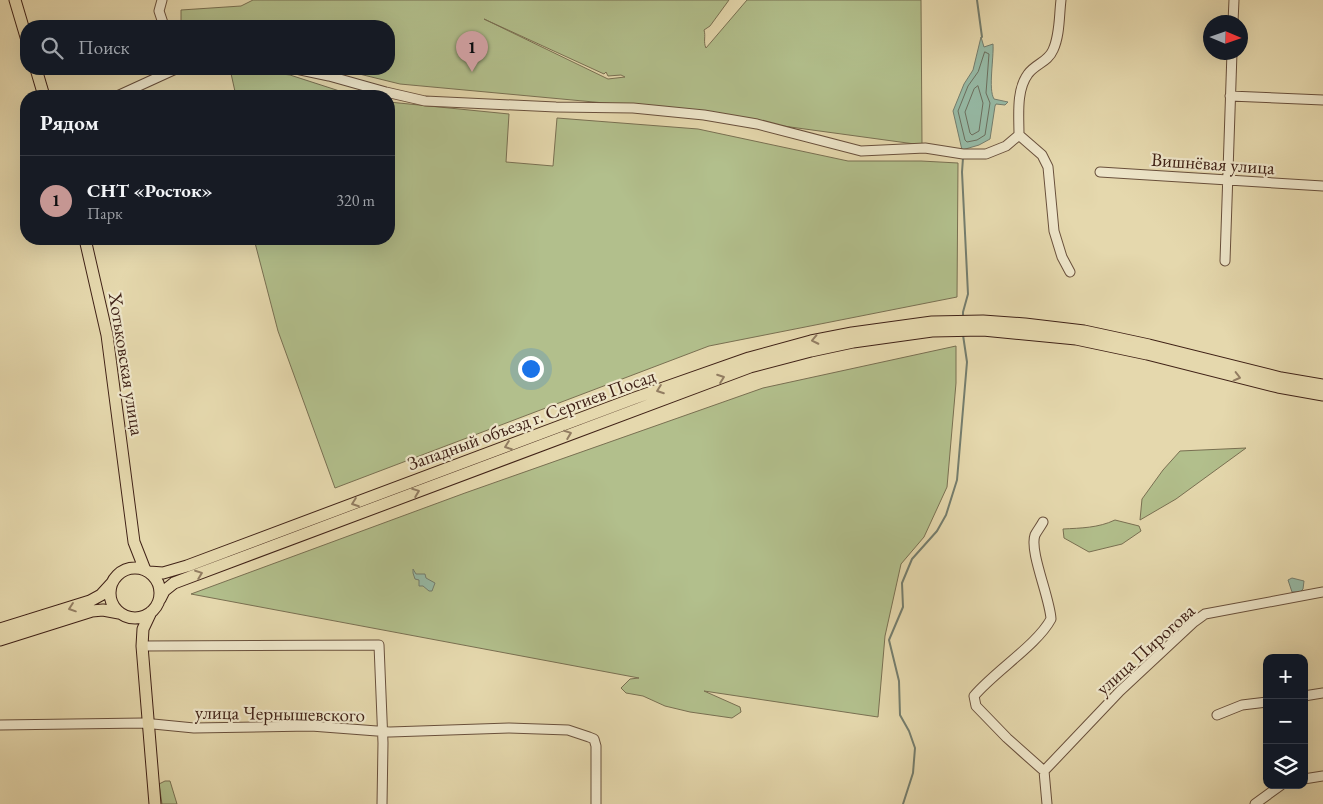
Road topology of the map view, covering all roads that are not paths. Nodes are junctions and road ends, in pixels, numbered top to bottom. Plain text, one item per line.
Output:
1 (15, 0) edge
2 (162, 0) edge
3 (1061, 0) edge
4 (1234, 0) edge
5 (1233, 15) edge
6 (21, 20) edge
7 (162, 20) edge
8 (1232, 60) edge
9 (38, 75) edge
10 (163, 75) edge
11 (325, 75) edge
12 (42, 90) edge
13 (131, 90) edge
14 (379, 90) edge
15 (395, 94) edge
16 (1230, 96) junction
17 (1323, 100) edge
18 (1019, 135) junction
19 (1100, 172) dead end
20 (1228, 181) junction
21 (1323, 186) edge
22 (86, 245) edge
23 (1225, 261) dead end
24 (1070, 272) dead end
25 (983, 325) junction
26 (932, 327) junction
27 (1323, 385) edge
28 (1323, 396) edge
29 (129, 496) junction
30 (1043, 522) dead end
31 (125, 570) junction
32 (147, 571) junction
33 (113, 582) junction
34 (1323, 592) edge
35 (160, 599) junction
36 (151, 612) junction
37 (122, 614) junction
38 (0, 630) edge
39 (0, 640) edge
40 (142, 646) junction
41 (143, 670) junction
42 (1323, 693) edge
43 (1308, 695) edge
44 (1263, 703) edge
45 (1218, 715) dead end
46 (148, 723) junction
47 (0, 725) edge
48 (381, 732) junction
49 (1044, 771) junction
50 (1323, 776) edge
51 (1308, 779) edge
52 (1276, 789) edge
53 (155, 804) edge
54 (382, 804) edge
55 (596, 804) edge
56 (1047, 804) edge
57 (1255, 804) edge

1 - 6 main road
2 - 7 street
3 - 18 street
4 - 5 street
8 - 16 street
9 - 12 main road
10 - 13 street
11 - 14 street
15 - 18 street
16 - 17 street
16 - 20 street
18 - 24 street
19 - 20 street, Вишнёвая улица
20 - 21 street, Вишнёвая улица
20 - 23 street
22 - 29 main road, Хотьковская улица
25 - 26 main road
25 - 27 main road
25 -> 28 main road
26 -> 32 main road, Западный объезд г. Сергиев Посад
35 -> 26 main road, Западный объезд г. Сергиев Посад
29 - 31 main road
29 - 32 main road
30 - 49 street
31 - 32 main road
31 - 33 main road
32 - 35 main road
33 - 37 main road
33 -> 38 main road
34 - 49 street, улица Пирогова
35 - 36 main road
36 - 37 main road
36 - 40 main road
37 - 39 main road
37 - 41 main road
40 - 41 main road
40 - 48 street
41 - 46 main road
42 - 43 street
44 - 45 street
46 - 47 street, улица Чернышевского
46 - 48 street, улица Чернышевского
46 - 53 main road
48 - 54 street
48 - 55 street, улица Чернышевского
49 - 56 street
50 - 51 street
52 - 57 street

